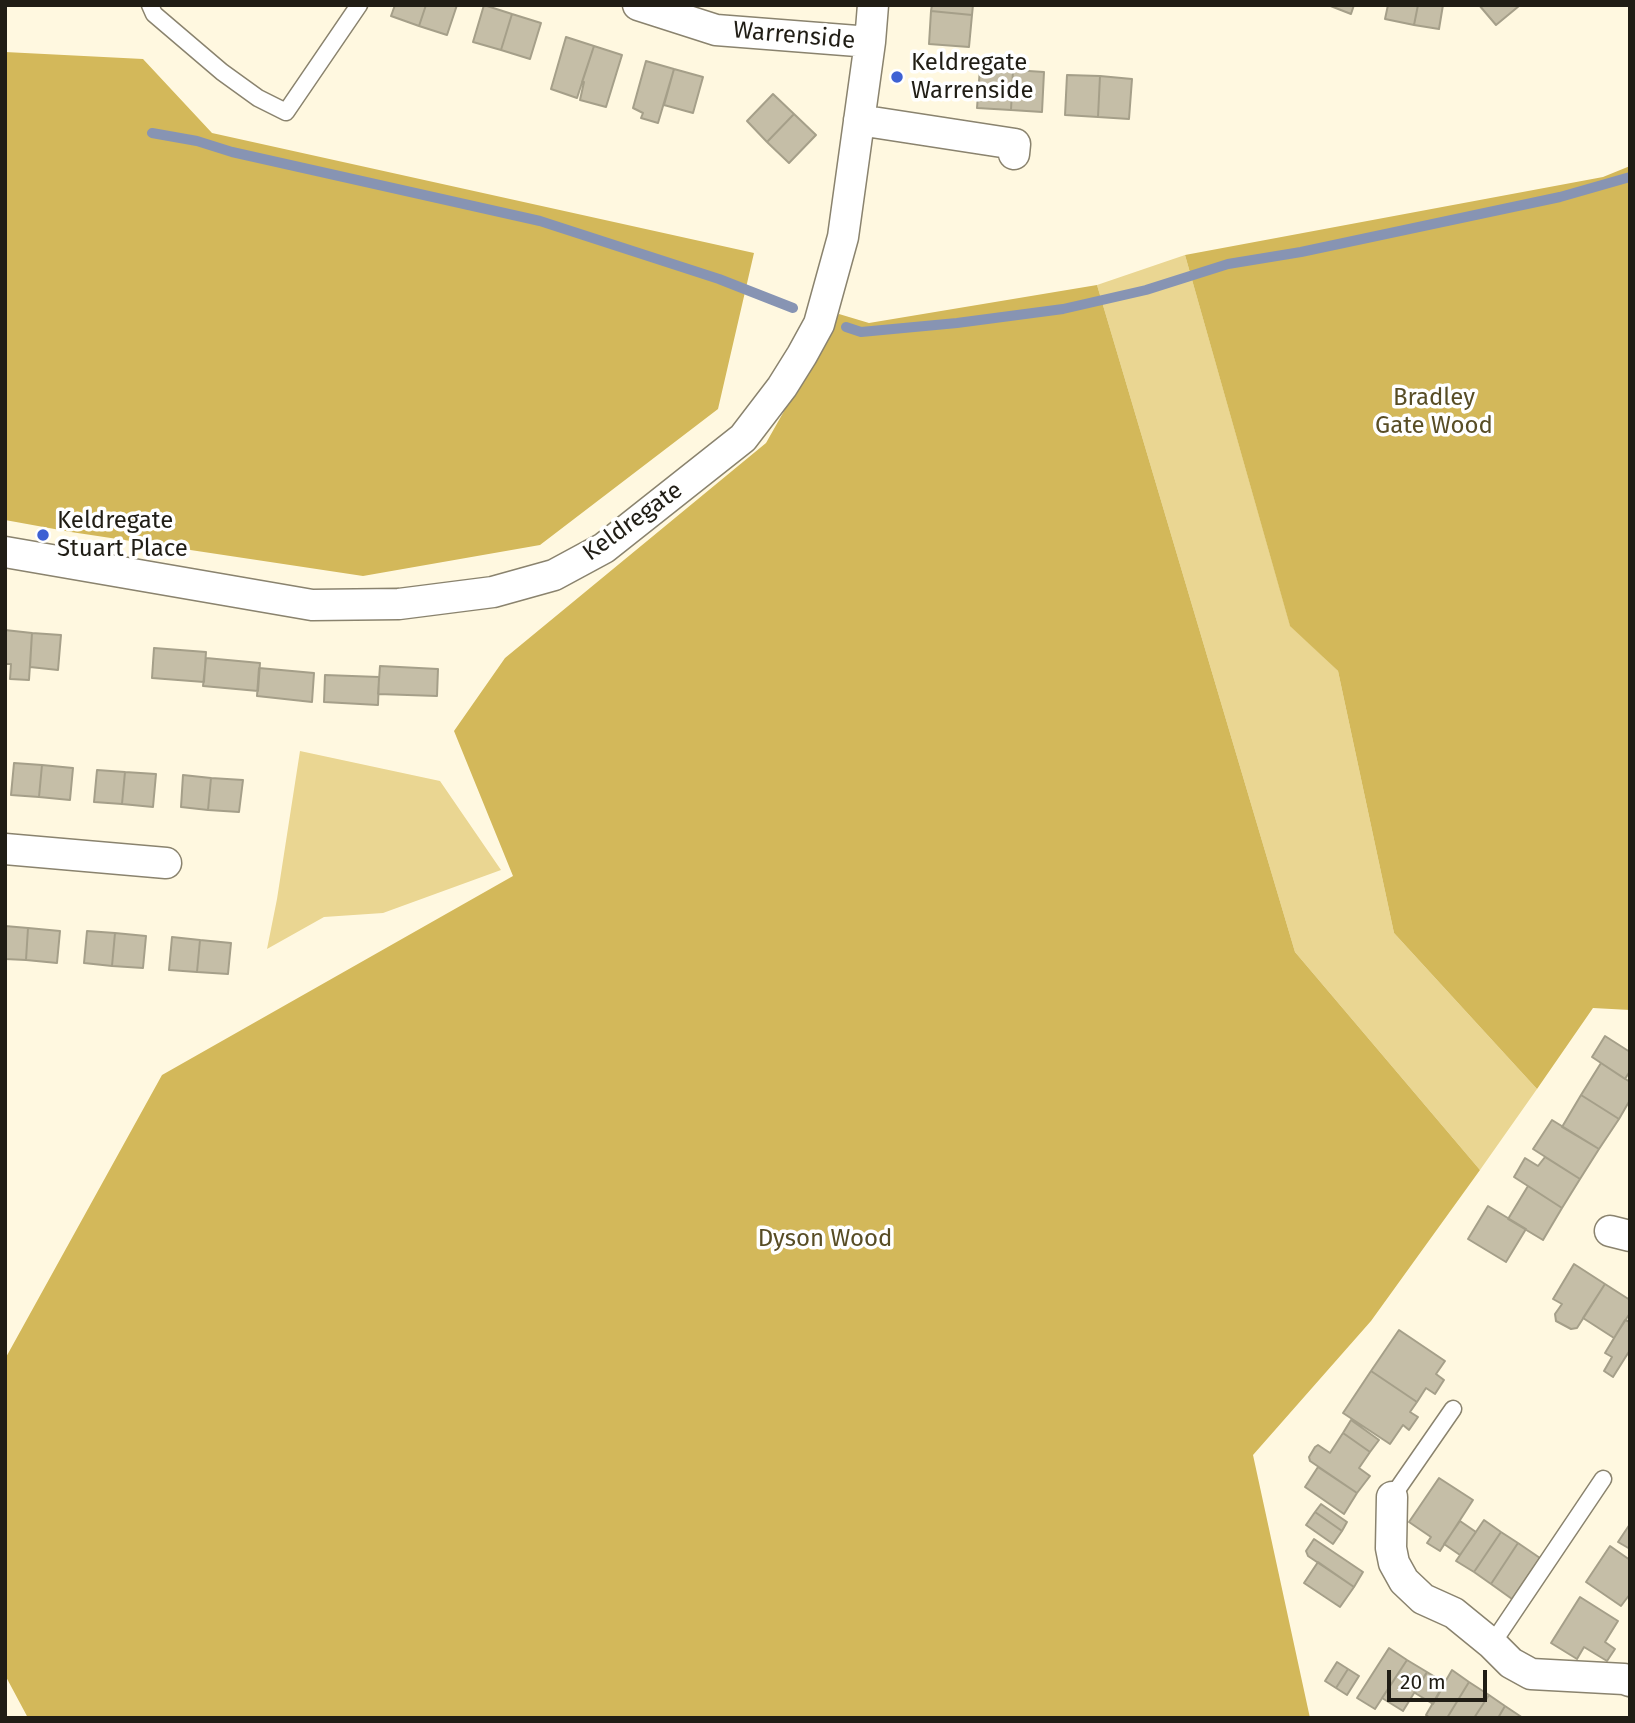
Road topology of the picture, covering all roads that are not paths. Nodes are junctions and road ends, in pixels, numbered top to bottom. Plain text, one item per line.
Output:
1 (150, 5) edge
2 (359, 5) edge
3 (638, 5) edge
4 (873, 5) edge
5 (870, 42) junction
6 (859, 120) junction
7 (1014, 155) dead end
8 (5, 552) edge
9 (5, 849) edge
10 (166, 863) dead end
11 (1453, 1409) dead end
12 (1603, 1479) dead end
13 (1392, 1497) joint
14 (1492, 1644) junction
15 (1630, 1681) edge

1 - 2 lane
3 - 5 street, Warrenside
4 - 5 street, Keldregate
5 - 6 street, Keldregate
6 - 7 street
6 - 8 street, Keldregate
9 - 10 street
11 - 13 lane
12 - 14 lane
13 - 14 street
14 - 15 street

